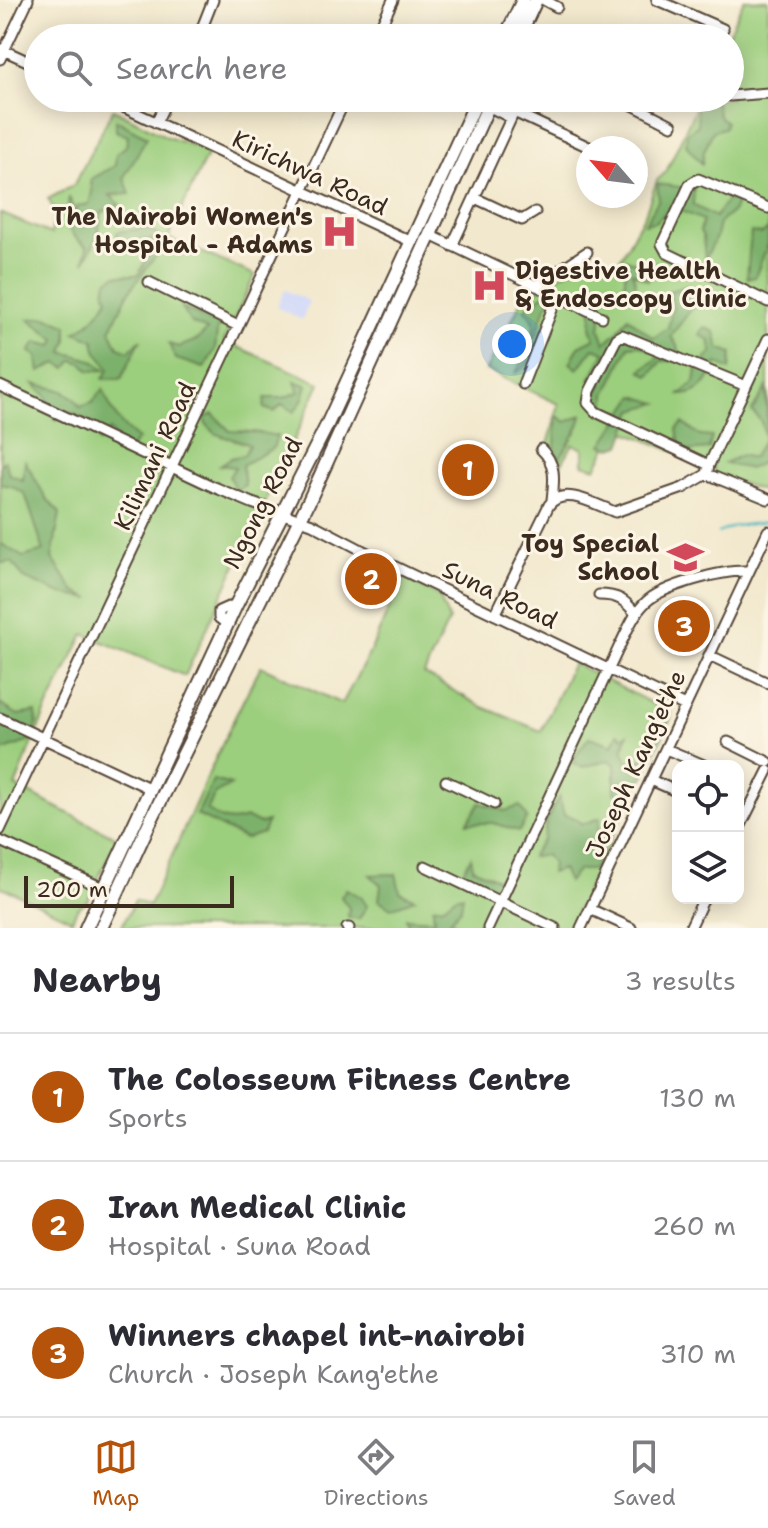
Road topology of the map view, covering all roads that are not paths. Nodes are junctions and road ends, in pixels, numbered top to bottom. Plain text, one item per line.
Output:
1 (28, 0) edge
2 (213, 0) edge
3 (393, 0) edge
4 (523, 0) edge
5 (536, 0) edge
6 (544, 0) edge
7 (659, 1) edge
8 (557, 7) dead end
9 (204, 24) edge
10 (382, 24) edge
11 (512, 24) edge
12 (525, 24) edge
13 (712, 24) edge
14 (1, 52) edge
15 (24, 61) edge
16 (768, 93) edge
17 (744, 95) edge
18 (133, 112) edge
19 (161, 112) edge
20 (339, 112) edge
21 (480, 112) edge
22 (481, 112) edge
23 (502, 112) edge
24 (646, 112) edge
25 (511, 118) junction
26 (156, 123) junction
27 (672, 125) dead end
28 (576, 141) edge
29 (300, 191) junction
30 (475, 198) junction
31 (768, 208) edge
32 (535, 212) dead end
33 (430, 235) junction
34 (412, 242) junction
35 (452, 246) junction
36 (587, 252) dead end
37 (149, 282) dead end
38 (536, 286) junction
39 (557, 297) junction
40 (768, 302) edge
41 (602, 317) dead end
42 (238, 326) junction
43 (768, 339) edge
44 (523, 384) dead end
45 (0, 386) edge
46 (746, 386) junction
47 (541, 449) dead end
48 (172, 468) junction
49 (708, 470) junction
50 (768, 499) edge
51 (552, 500) junction
52 (284, 512) junction
53 (299, 518) junction
54 (768, 531) edge
55 (747, 571) junction
56 (599, 595) dead end
57 (636, 614) junction
58 (495, 615) junction
59 (709, 655) junction
60 (609, 669) junction
61 (768, 683) edge
62 (685, 706) junction
63 (0, 718) edge
64 (44, 738) junction
65 (728, 742) dead end
66 (666, 749) junction
67 (692, 760) edge
68 (768, 762) edge
69 (768, 771) edge
70 (651, 780) junction
71 (446, 781) dead end
72 (151, 789) junction
73 (672, 789) edge
74 (494, 804) dead end
75 (744, 819) edge
76 (0, 830) edge
77 (0, 841) edge
78 (425, 866) dead end
79 (105, 889) junction
80 (501, 901) junction
81 (701, 904) edge
82 (590, 909) junction
83 (86, 928) edge
84 (101, 928) edge
85 (488, 928) edge
86 (555, 928) edge
87 (581, 928) edge
88 (631, 928) edge
89 (690, 928) edge

1 - 14 street
2 - 9 street
3 - 10 street
4 - 11 main road
5 - 12 main road
6 - 8 street
7 - 13 street
14 - 15 street
16 - 17 street
18 - 26 street, Kirichwa Road
19 - 26 street
20 - 29 street, Kilimani Road
21 - 34 main road, Ngong Road
22 - 33 main road, Ngong Road
23 - 25 street
24 - 27 street
25 - 28 street
25 - 30 street
26 - 29 street, Kirichwa Road
29 - 34 street, Kirichwa Road
29 - 42 street, Kilimani Road
30 - 32 street
30 - 35 street
31 - 40 street
33 - 35 street
33 - 53 main road, Ngong Road
34 - 52 main road, Ngong Road
35 - 38 street
36 - 38 street
37 - 42 street
38 - 39 street
39 - 41 street
39 - 44 street
42 - 48 street, Kilimani Road
43 - 46 street
45 - 48 street, Suna Road
46 - 49 street
46 - 49 street
47 - 51 street
48 - 52 street, Suna Road
48 - 64 street, Kilimani Road
49 - 50 street
49 - 51 street
51 - 58 street
52 - 53 street, Suna Road
52 - 72 main road, Ngong Road
53 - 58 street, Suna Road
53 - 84 main road, Ngong Road
54 - 55 street, Joseph Kang'ethe
55 - 57 street
55 - 59 street, Joseph Kang'ethe
56 - 57 street
57 - 60 street
58 - 60 street, Suna Road
59 - 61 street
59 - 62 street, Joseph Kang'ethe
60 - 62 street, Suna Road
60 - 80 street
62 - 66 street, Joseph Kang'ethe
63 - 64 street
64 - 72 street
64 - 76 street, Kilimani Road
65 - 68 street
66 - 67 street
66 - 70 street, Joseph Kang'ethe
69 - 75 street
70 - 73 street
70 - 82 street, Joseph Kang'ethe
71 - 74 street
72 - 79 main road, Ngong Road
77 - 79 street
78 - 80 street
79 - 83 main road, Ngong Road
80 - 85 street
80 - 86 street
81 - 89 street
82 - 87 street, Joseph Kang'ethe
82 - 88 street

